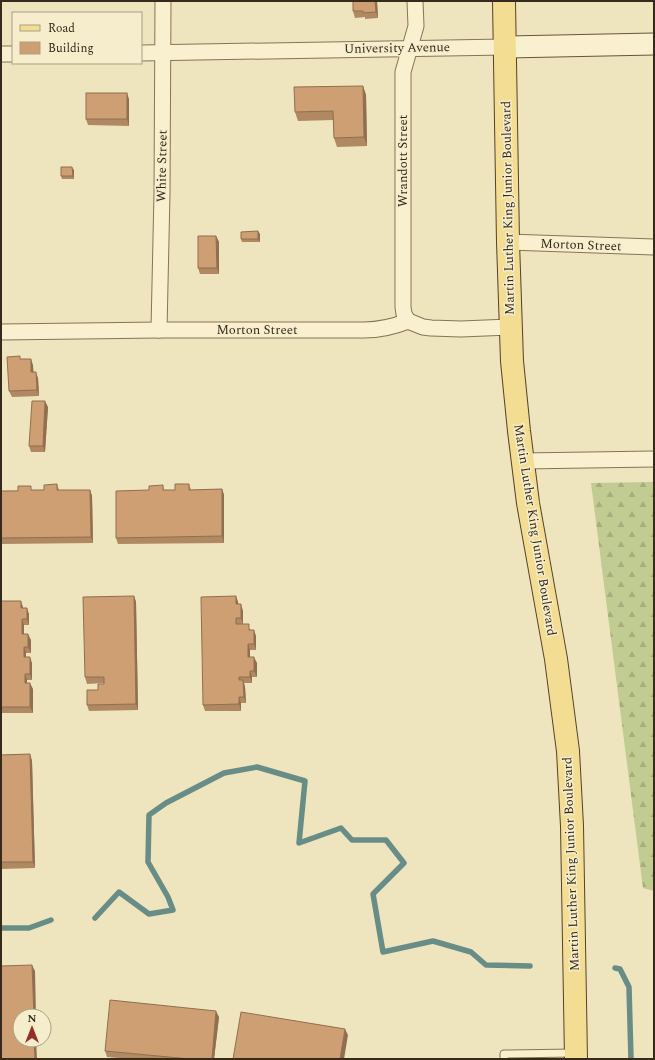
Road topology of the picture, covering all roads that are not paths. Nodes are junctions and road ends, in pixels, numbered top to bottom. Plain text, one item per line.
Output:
1 (163, 1) edge
2 (415, 1) edge
3 (504, 1) edge
4 (654, 44) edge
5 (505, 47) junction
6 (410, 48) junction
7 (142, 53) edge
8 (163, 53) junction
9 (1, 54) edge
10 (12, 54) edge
11 (508, 242) junction
12 (654, 247) edge
13 (408, 321) junction
14 (510, 327) junction
15 (159, 330) junction
16 (1, 332) edge
17 (654, 459) edge
18 (522, 461) junction
19 (576, 1056) edge
20 (504, 1059) edge

1 - 8 street, White Street
2 - 6 street, Wrandott Street
3 - 5 main road, Martin Luther King Junior Boulevard
4 - 5 street, University Avenue
5 - 6 street, University Avenue
5 - 11 main road, Martin Luther King Junior Boulevard
6 - 8 street, University Avenue
6 - 13 street, Wrandott Street
7 - 8 street, University Avenue
8 - 15 street, White Street
9 - 10 street
11 - 12 street, Morton Street
11 - 14 main road, Martin Luther King Junior Boulevard
13 - 14 street
13 - 15 street, Morton Street
14 - 18 main road, Martin Luther King Junior Boulevard
15 - 16 street, Morton Street
17 - 18 street
18 - 19 main road, Martin Luther King Junior Boulevard
19 - 20 lane

